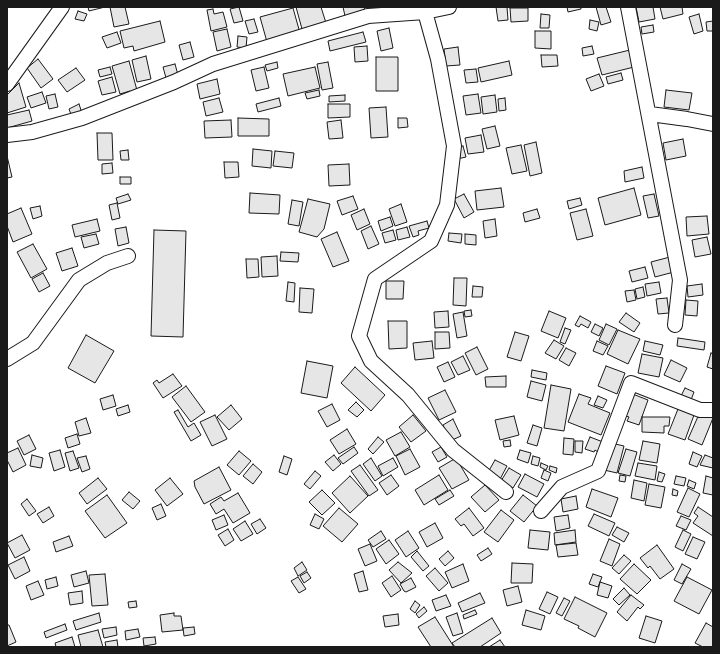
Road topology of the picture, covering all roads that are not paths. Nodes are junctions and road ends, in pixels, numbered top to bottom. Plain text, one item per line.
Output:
1 (62, 7) edge
2 (449, 7) edge
3 (628, 7) edge
4 (425, 12) junction
5 (7, 84) edge
6 (650, 114) junction
7 (713, 124) edge
8 (7, 135) edge
9 (128, 256) dead end
10 (675, 325) dead end
11 (7, 359) edge
12 (713, 410) edge
13 (506, 492) dead end
14 (541, 511) dead end

1 - 5 street
2 - 4 street
3 - 6 street
4 - 8 street
4 - 13 street
6 - 7 street
6 - 10 street
9 - 11 street
12 - 14 street

